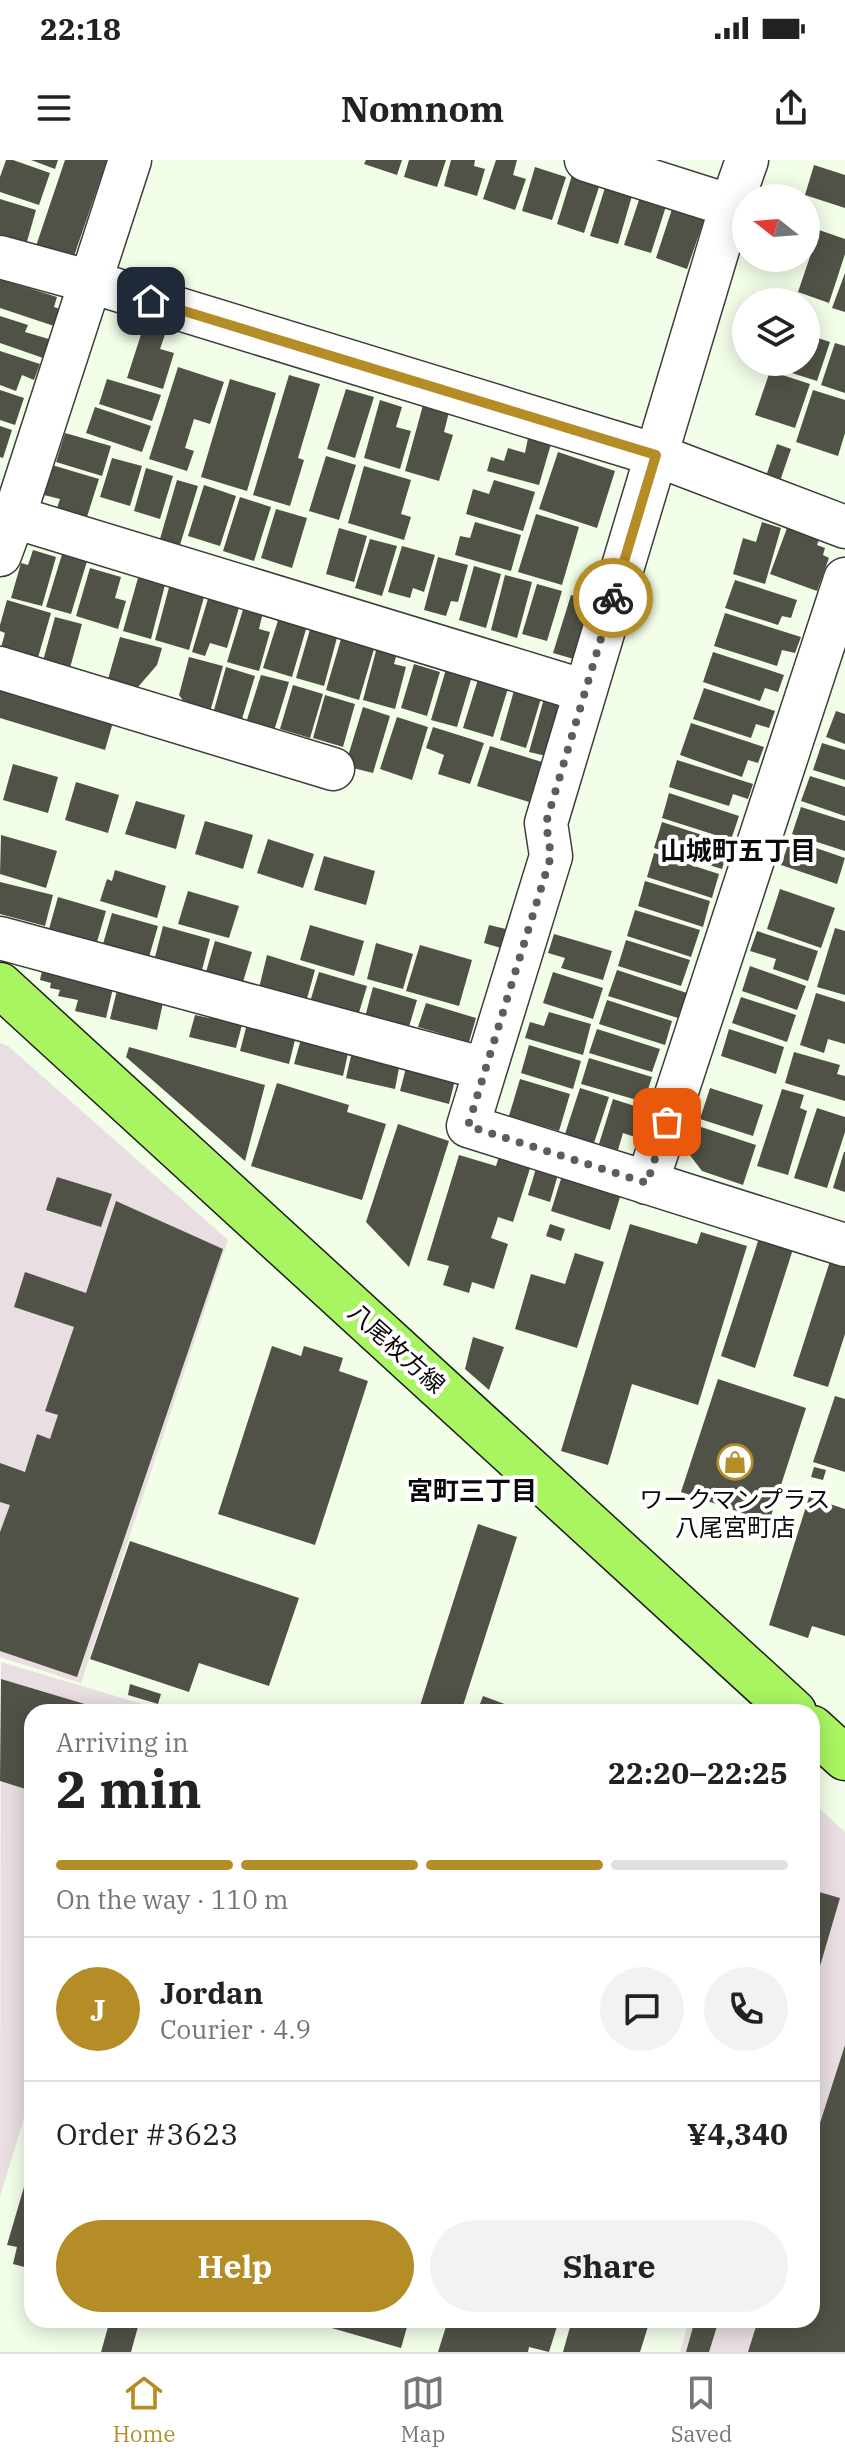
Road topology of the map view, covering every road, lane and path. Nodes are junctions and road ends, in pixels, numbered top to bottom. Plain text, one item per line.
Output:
1 (130, 160) edge
2 (586, 160) edge
3 (747, 160) edge
4 (731, 206) junction
5 (0, 257) edge
6 (91, 282) junction
7 (656, 455) junction
8 (845, 527) edge
9 (7, 536) edge
10 (845, 579) edge
11 (0, 668) edge
12 (585, 691) junction
13 (333, 769) dead end
14 (0, 938) edge
15 (10, 1001) edge
16 (485, 1069) junction
17 (647, 1183) junction
18 (845, 1245) edge
19 (785, 1704) edge
20 (820, 1735) edge
21 (845, 1758) edge

1 - 6 street
2 - 4 street
3 - 4 street
4 - 7 street
5 - 6 street
6 - 7 street
6 - 9 street
7 - 8 street
7 - 12 street
9 - 12 street
10 - 17 street
11 - 13 street
12 - 16 street
14 - 16 street
15 - 19 main road, 八尾枚方線
16 - 17 street
17 - 18 street
20 - 21 main road

